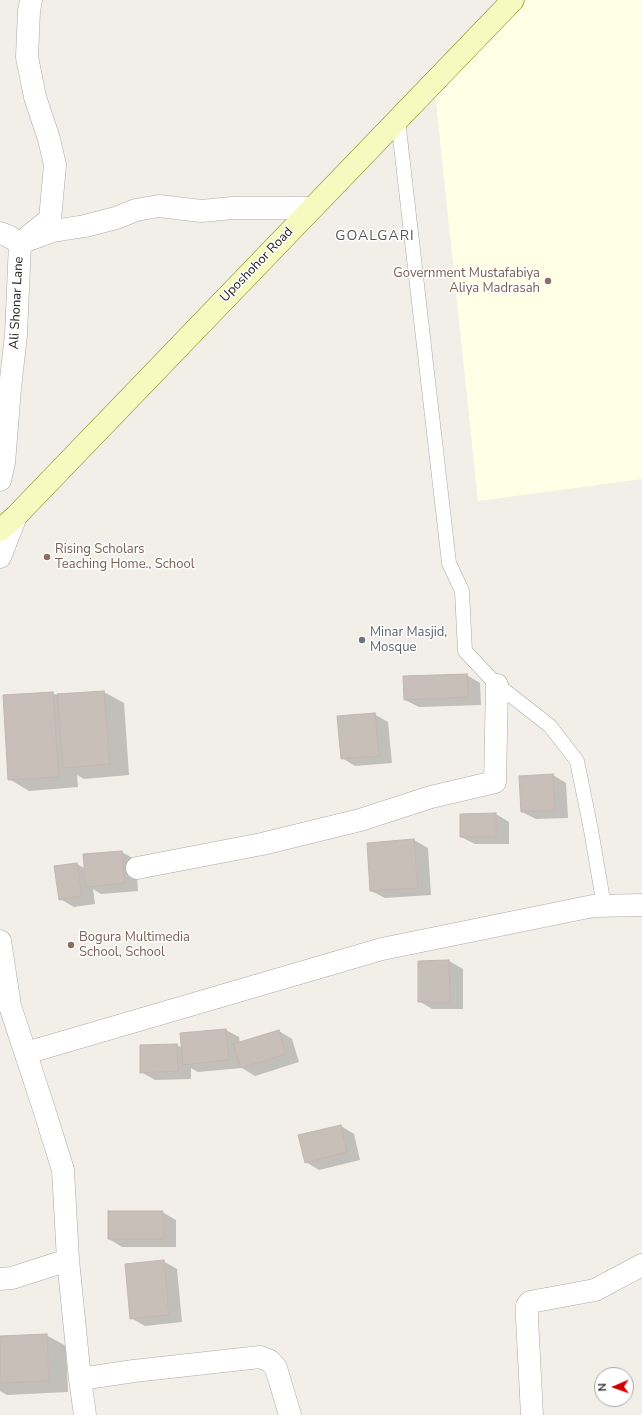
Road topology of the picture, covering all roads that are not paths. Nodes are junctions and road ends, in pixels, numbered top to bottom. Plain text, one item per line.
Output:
1 (31, 0) edge
2 (513, 0) edge
3 (398, 120) junction
4 (312, 208) junction
5 (0, 233) edge
6 (20, 243) junction
7 (0, 480) edge
8 (8, 523) edge
9 (0, 557) edge
10 (497, 685) junction
11 (137, 868) dead end
12 (642, 905) edge
13 (604, 906) junction
14 (0, 941) edge
15 (26, 1054) junction
16 (68, 1260) junction
17 (642, 1265) edge
18 (0, 1279) edge
19 (80, 1379) junction
20 (85, 1415) edge
21 (290, 1415) edge
22 (532, 1415) edge

1 - 6 street, Ali Shonar Lane
2 - 3 main road, Uposhohor Road
3 - 4 main road, Uposhohor Road
3 - 10 lane
4 - 6 street
4 - 8 main road, Uposhohor Road
5 - 6 street
6 - 7 street, Ali Shonar Lane
8 - 9 street
10 - 11 street
10 - 13 lane
12 - 13 street
13 - 15 street
14 - 15 street
15 - 16 street
16 - 18 street
16 - 19 street
17 - 22 street
19 - 20 street
19 - 21 street

